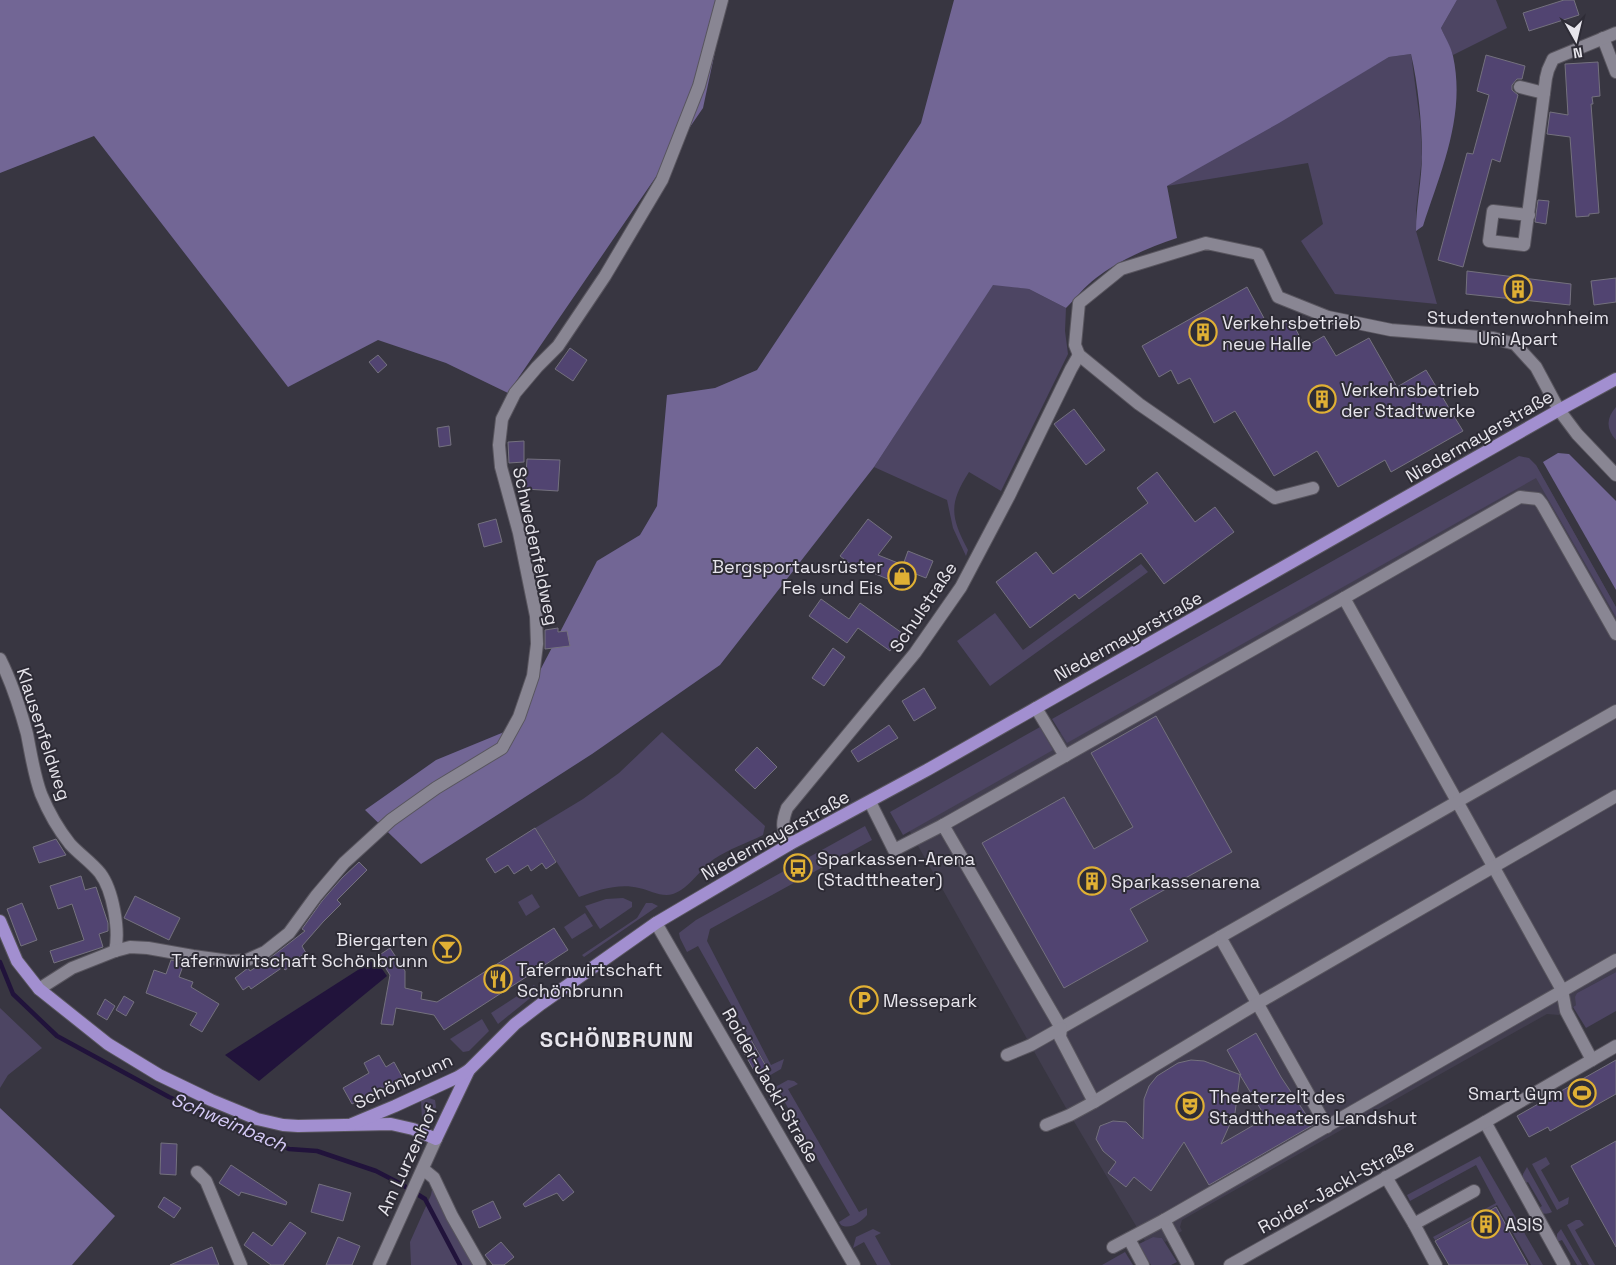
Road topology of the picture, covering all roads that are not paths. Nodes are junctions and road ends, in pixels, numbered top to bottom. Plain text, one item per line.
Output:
1 (722, 0) edge
2 (1616, 33) edge
3 (1603, 38) junction
4 (1616, 72) edge
5 (1520, 87) dead end
6 (1544, 93) junction
7 (1529, 215) dead end
8 (1079, 355) junction
9 (1616, 379) edge
10 (1559, 410) junction
11 (1616, 475) edge
12 (1313, 488) dead end
13 (1344, 598) junction
14 (1616, 634) edge
15 (0, 659) edge
16 (1036, 708) junction
17 (1616, 711) edge
18 (1065, 756) junction
19 (1616, 796) edge
20 (1458, 801) junction
21 (870, 802) junction
22 (943, 825) junction
23 (790, 844) junction
24 (1494, 866) junction
25 (0, 921) edge
26 (656, 923) junction
27 (1220, 936) junction
28 (115, 951) junction
29 (1616, 960) edge
30 (39, 989) junction
31 (1562, 990) junction
32 (1258, 1003) junction
33 (1061, 1028) junction
34 (1616, 1046) edge
35 (1008, 1055) dead end
36 (1592, 1060) junction
37 (469, 1070) junction
38 (1094, 1102) junction
39 (1484, 1122) junction
40 (352, 1124) junction
41 (1046, 1125) dead end
42 (1327, 1126) junction
43 (436, 1139) junction
44 (423, 1169) junction
45 (197, 1172) dead end
46 (1386, 1177) junction
47 (1474, 1191) dead end
48 (1164, 1220) junction
49 (1414, 1224) junction
50 (1129, 1239) junction
51 (1113, 1247) dead end
52 (241, 1265) edge
53 (378, 1265) edge
54 (480, 1265) edge
55 (854, 1265) edge
56 (1143, 1265) edge
57 (1188, 1265) edge
58 (1230, 1265) edge
59 (1436, 1265) edge
60 (1564, 1265) edge

1 - 28 street, Schwedenfeldweg
2 - 3 street
3 - 4 street
3 - 6 street
5 - 6 street
6 - 7 street
8 - 10 street
8 - 12 street
8 - 23 street, Schulstraße
9 - 10 main road, Niedermayerstraße
10 - 11 street
10 - 16 main road, Niedermayerstraße
13 - 14 street
13 - 18 street
13 - 20 street
15 - 28 street, Klausenfeldweg
16 - 18 street
16 - 21 main road, Niedermayerstraße
17 - 20 street
18 - 22 street
19 - 24 street
20 - 24 street
20 - 27 street
21 - 22 street
21 - 23 main road, Niedermayerstraße
22 - 33 street
23 - 26 main road, Niedermayerstraße
24 - 31 street
24 - 32 street
25 - 30 main road, Schönbrunn
26 - 37 main road, Schönbrunn
26 - 55 street, Roider-Jackl-Straße
27 - 32 street
27 - 33 street
28 - 30 street, Schwedenfeldweg
29 - 31 street
30 - 40 main road, Schönbrunn
31 - 36 street
31 - 42 street
32 - 38 street
32 - 42 street
33 - 35 street
33 - 38 street
34 - 36 street, Roider-Jackl-Straße
36 - 39 street, Roider-Jackl-Straße
37 - 40 main road, Schönbrunn
37 - 43 main road, Am Lurzenhof
38 - 41 street
39 - 46 street, Roider-Jackl-Straße
39 - 60 street
40 - 43 main road, Schönbrunn
42 - 48 street
43 - 44 street, Am Lurzenhof
44 - 53 street, Am Lurzenhof
44 - 54 street
45 - 52 street
46 - 49 street
46 - 58 street, Roider-Jackl-Straße
47 - 49 street
48 - 50 street
48 - 57 street
49 - 59 street
50 - 51 street
50 - 56 street

